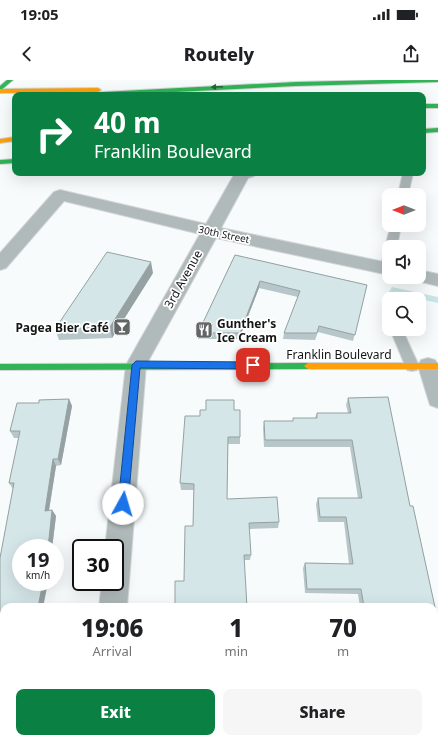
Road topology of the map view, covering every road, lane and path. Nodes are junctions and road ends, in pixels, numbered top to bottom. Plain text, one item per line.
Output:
1 (10, 80) edge
2 (438, 80) edge
3 (179, 89) junction
4 (0, 90) edge
5 (131, 92) edge
6 (12, 99) edge
7 (0, 100) edge
8 (426, 106) edge
9 (438, 106) edge
10 (438, 130) edge
11 (426, 131) edge
12 (12, 139) edge
13 (0, 141) edge
14 (12, 161) edge
15 (0, 162) edge
16 (241, 176) edge
17 (407, 176) edge
18 (405, 188) edge
19 (210, 231) junction
20 (0, 264) edge
21 (382, 264) edge
22 (426, 277) edge
23 (438, 280) edge
24 (402, 336) edge
25 (136, 365) junction
26 (426, 366) edge
27 (0, 367) edge
28 (438, 399) edge
29 (119, 539) edge
30 (114, 591) edge
31 (112, 603) edge

1 - 4 main road
2 -> 3 main road
3 - 4 main road
3 - 5 main road
6 - 7 main road
8 - 9 main road
10 - 11 main road
12 - 13 main road
14 - 15 main road
16 - 19 street, 3rd Avenue
17 - 18 lane
19 - 20 street, 30th Street
19 - 21 street, 30th Street
19 - 25 street, 3rd Avenue
22 - 23 street
24 - 26 lane
25 - 26 main road, Franklin Boulevard
25 - 27 main road, Franklin Boulevard
25 - 29 street
26 - 28 street
30 - 31 street

